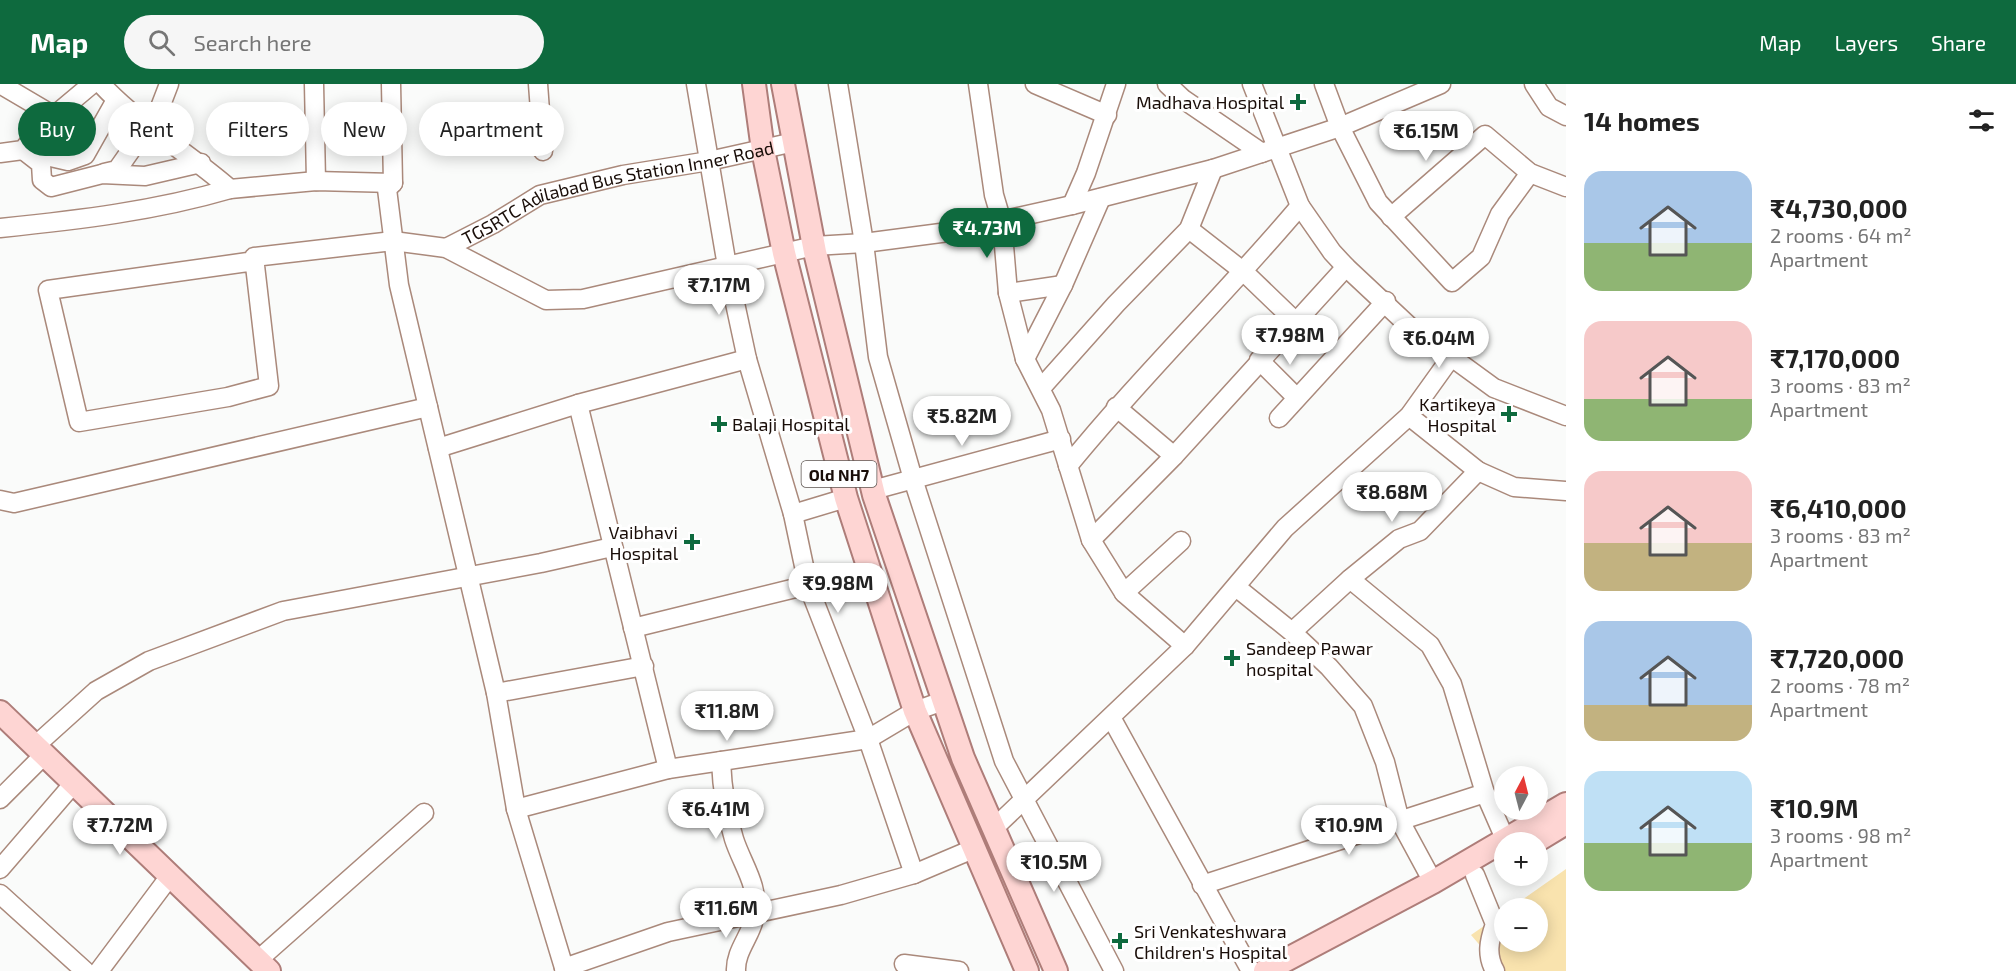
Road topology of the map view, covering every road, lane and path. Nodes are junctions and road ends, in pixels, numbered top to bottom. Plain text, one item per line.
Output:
1 (0, 84) edge
2 (92, 84) edge
3 (101, 84) edge
4 (169, 84) edge
5 (315, 84) edge
6 (391, 84) edge
7 (538, 84) edge
8 (696, 84) edge
9 (754, 84) edge
10 (783, 84) edge
11 (838, 84) edge
12 (978, 84) edge
13 (1035, 84) edge
14 (1116, 84) edge
15 (1167, 84) edge
16 (1252, 84) edge
17 (1324, 84) edge
18 (1441, 84) edge
19 (1534, 84) edge
20 (116, 100) junction
21 (31, 102) edge
22 (72, 102) edge
23 (118, 102) edge
24 (162, 102) edge
25 (539, 102) edge
26 (1107, 115) junction
27 (1566, 116) edge
28 (1340, 127) junction
29 (96, 137) edge
30 (794, 142) junction
31 (763, 150) junction
32 (1269, 150) junction
33 (18, 151) edge
34 (0, 153) edge
35 (30, 156) edge
36 (47, 156) edge
37 (83, 156) edge
38 (127, 156) edge
39 (191, 156) edge
40 (709, 162) junction
41 (201, 163) junction
42 (1213, 169) junction
43 (1530, 173) junction
44 (102, 174) junction
45 (316, 181) junction
46 (393, 183) junction
47 (1566, 188) edge
48 (230, 189) junction
49 (1101, 198) junction
50 (1072, 205) junction
51 (1300, 206) junction
52 (1391, 217) junction
53 (1002, 222) junction
54 (0, 228) edge
55 (1190, 229) junction
56 (393, 241) junction
57 (864, 243) junction
58 (814, 246) junction
59 (446, 248) junction
60 (784, 253) junction
61 (255, 261) junction
62 (727, 266) junction
63 (1346, 267) junction
64 (1244, 272) junction
65 (1063, 285) junction
66 (1008, 292) junction
67 (1386, 301) junction
68 (1297, 323) junction
69 (1452, 356) junction
70 (747, 359) junction
71 (1025, 359) junction
72 (1259, 360) junction
73 (1042, 387) junction
74 (1296, 397) junction
75 (578, 405) junction
76 (428, 407) junction
77 (1116, 407) junction
78 (1408, 416) junction
79 (1566, 416) edge
80 (1279, 418) dead end
81 (1061, 439) junction
82 (438, 448) junction
83 (1174, 456) junction
84 (1068, 466) junction
85 (1478, 471) junction
86 (913, 479) junction
87 (873, 490) junction
88 (1566, 491) edge
89 (846, 498) junction
90 (0, 500) edge
91 (794, 514) junction
92 (1091, 540) junction
93 (1181, 542) dead end
94 (612, 547) junction
95 (469, 576) junction
96 (1350, 579) junction
97 (808, 585) junction
98 (1236, 588) junction
99 (1124, 593) junction
100 (633, 628) junction
101 (1292, 632) junction
102 (1185, 646) junction
103 (644, 666) junction
104 (496, 693) junction
105 (943, 701) junction
106 (915, 711) junction
107 (0, 712) edge
108 (1112, 719) junction
109 (868, 739) junction
110 (40, 751) junction
111 (721, 761) junction
112 (668, 769) junction
113 (74, 783) junction
114 (1485, 793) junction
115 (0, 799) edge
116 (1025, 799) junction
117 (1566, 804) edge
118 (516, 809) junction
119 (424, 813) dead end
120 (1400, 821) junction
121 (1566, 823) edge
122 (993, 829) junction
123 (1499, 832) edge
124 (1529, 832) edge
125 (1548, 834) edge
126 (973, 849) junction
127 (1494, 855) edge
128 (1494, 859) edge
129 (0, 869) edge
130 (914, 874) junction
131 (1475, 875) junction
132 (171, 876) junction
133 (1433, 882) junction
134 (1202, 885) junction
135 (0, 894) edge
136 (755, 914) junction
137 (904, 963) dead end
138 (264, 966) edge
139 (565, 969) edge
140 (85, 971) edge
141 (99, 971) edge
142 (736, 971) edge
143 (959, 971) edge
144 (1028, 971) edge
145 (1056, 971) edge
146 (1114, 971) edge
147 (1251, 971) edge
148 (1265, 971) edge
149 (1289, 971) edge
150 (1496, 971) edge

1 - 21 street
2 - 22 street
3 - 20 street
4 - 24 street
5 - 45 street
6 - 46 street
7 - 25 street
8 - 40 street
9 - 31 main road, Old NH7
10 - 30 main road, old NH7
11 - 57 street
12 - 53 street
13 - 26 street
14 - 26 street
15 - 32 street
16 - 32 street
17 - 28 street
18 - 28 street, TGSRTC Adilabad Bus Station Inner Road
19 - 27 street
20 - 23 street
20 - 29 street
26 - 50 street
28 - 32 street, TGSRTC Adilabad Bus Station Inner Road
28 - 52 street
30 - 31 street, TGSRTC Adilabad Bus Station Inner Road
30 - 58 main road, old NH7
31 - 40 street, TGSRTC Adilabad Bus Station Inner Road
31 - 60 main road, Old NH7
32 - 42 street, TGSRTC Adilabad Bus Station Inner Road
32 - 51 street
33 - 34 street
35 - 44 street
36 - 37 street
38 - 44 street
39 - 41 street
40 - 59 street, TGSRTC Adilabad Bus Station Inner Road
40 - 62 street
41 - 44 street
41 - 48 street
42 - 49 street, TGSRTC Adilabad Bus Station Inner Road
42 - 55 street
43 - 47 street
43 - 52 street
43 - 52 street
45 - 46 street
45 - 48 street
46 - 56 street
48 - 54 street
49 - 50 street, TGSRTC Adilabad Bus Station Inner Road
49 - 65 street
50 - 53 street, TGSRTC Adilabad Bus Station Inner Road
51 - 63 street
51 - 64 street
53 - 57 street, TGSRTC Adilabad Bus Station Inner Road
53 - 66 street
55 - 64 street
55 - 73 street
56 - 59 street, TGSRTC Adilabad Bus Station Inner Road
56 - 61 street, TGSRTC Adilabad Bus Station Inner Road
56 - 76 street
57 - 58 street, TGSRTC Adilabad Bus Station Inner Road
57 - 86 street
58 - 60 street, TGSRTC Adilabad Bus Station Inner Road
58 - 87 main road, old NH7
59 - 62 street, TGSRTC Adilabad Bus Station Inner Road
60 - 62 street, TGSRTC Adilabad Bus Station Inner Road
60 - 89 main road, Old NH7
61 - 61 street, TGSRTC Adilabad Bus Station Inner Road
62 - 70 street
63 - 67 street
63 - 68 street
64 - 68 street
64 - 77 street
65 - 66 street
65 - 71 street
66 - 71 street
67 - 69 street
67 - 74 street
68 - 72 street
69 - 78 street
69 - 79 street
70 - 75 street
70 - 91 street
71 - 73 street
72 - 74 street
72 - 83 street
73 - 81 street
74 - 80 street
75 - 82 street
75 - 94 street
76 - 82 street
76 - 90 street
77 - 83 street
77 - 84 street
78 - 85 street
78 - 98 street
81 - 84 street
81 - 86 street
82 - 95 street
83 - 92 street
84 - 92 street
85 - 88 street
85 - 96 street
86 - 87 street
86 - 116 street
87 - 105 main road, old NH7
89 - 91 street
89 - 106 main road, Old NH7
91 - 97 street
92 - 99 street
93 - 99 street
94 - 95 street
94 - 100 street
95 - 104 street
95 - 110 street
96 - 101 street
96 - 114 street
97 - 100 street
97 - 109 street
98 - 101 street
98 - 102 street
99 - 102 street
100 - 103 street
101 - 120 street
102 - 108 street
103 - 104 street
103 - 112 street
104 - 118 street
105 - 106 street
105 - 122 main road, old NH7
106 - 109 street
106 - 126 main road, Old NH7
107 - 110 main road
108 - 116 street
108 - 134 street
109 - 111 street
109 - 130 street
110 - 113 main road
110 - 115 street
111 - 112 street
111 - 136 street
112 - 118 street
113 - 129 street
113 - 132 main road
114 - 120 street
114 - 123 street
116 - 122 street
116 - 146 street
117 - 124 main road
118 - 139 street
119 - 138 street
120 - 133 street
120 - 134 street
121 - 125 main road
122 - 145 main road, old NH7
126 - 130 street
126 - 144 main road, Old NH7
127 - 133 main road
128 - 131 main road
130 - 136 street
131 - 149 main road
131 - 150 street
132 - 138 main road
132 - 141 street
133 - 148 main road
134 - 147 street
135 - 140 street
136 - 139 street
136 - 142 street
137 - 143 street

